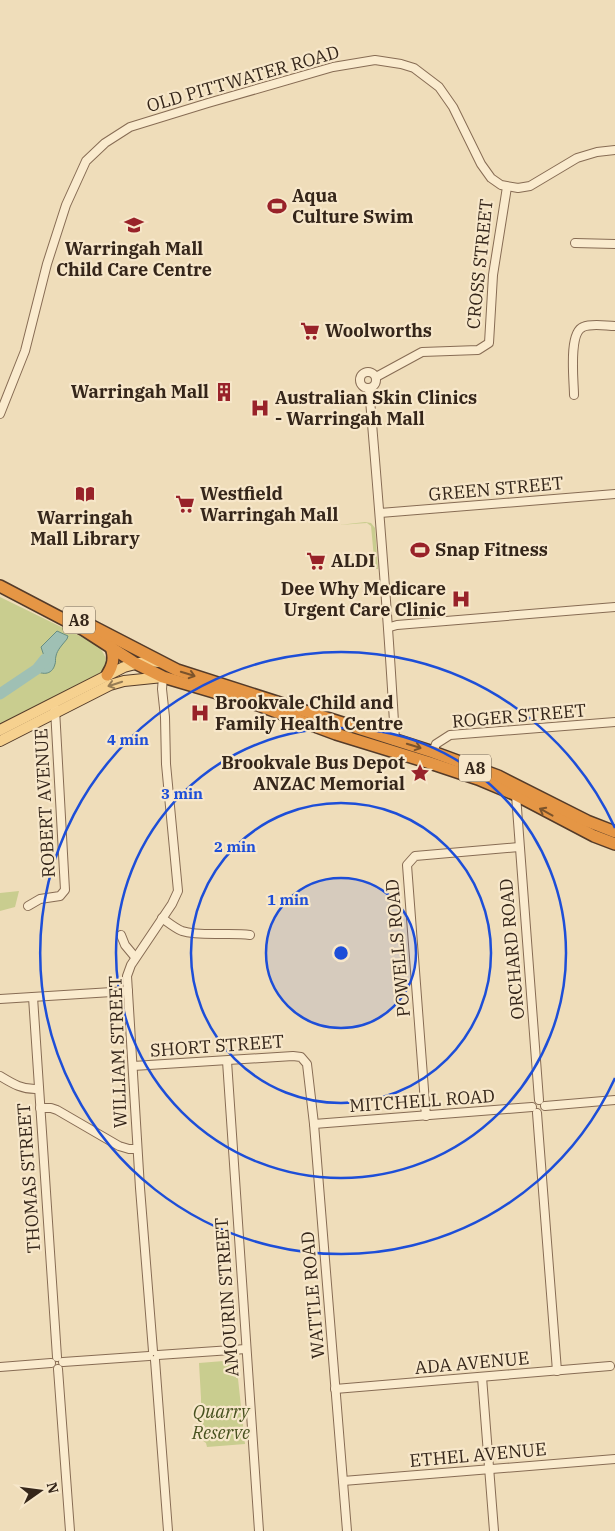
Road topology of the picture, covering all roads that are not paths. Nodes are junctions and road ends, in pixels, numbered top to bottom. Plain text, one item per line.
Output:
1 (615, 150) edge
2 (506, 187) junction
3 (575, 243) dead end
4 (615, 244) edge
5 (615, 326) edge
6 (376, 378) junction
7 (369, 388) junction
8 (574, 395) dead end
9 (0, 414) edge
10 (615, 494) edge
11 (380, 513) junction
12 (0, 578) edge
13 (0, 586) edge
14 (615, 607) edge
15 (390, 627) junction
16 (111, 647) junction
17 (159, 662) junction
18 (135, 663) junction
19 (107, 675) junction
20 (164, 677) junction
21 (54, 707) junction
22 (615, 722) edge
23 (0, 730) edge
24 (395, 740) junction
25 (0, 741) edge
26 (433, 752) junction
27 (395, 753) junction
28 (516, 795) junction
29 (615, 832) edge
30 (615, 844) edge
31 (519, 847) junction
32 (28, 906) dead end
33 (162, 918) junction
34 (121, 935) dead end
35 (250, 935) dead end
36 (135, 957) junction
37 (128, 991) junction
38 (33, 997) junction
39 (0, 999) edge
40 (303, 1058) joint
41 (227, 1061) junction
42 (133, 1066) junction
43 (0, 1076) edge
44 (38, 1089) junction
45 (615, 1100) edge
46 (542, 1103) junction
47 (40, 1108) junction
48 (535, 1110) junction
49 (426, 1116) junction
50 (314, 1124) junction
51 (138, 1149) junction
52 (246, 1349) junction
53 (154, 1356) junction
54 (60, 1359) junction
55 (51, 1363) junction
56 (610, 1366) dead end
57 (0, 1367) edge
58 (58, 1369) junction
59 (557, 1371) junction
60 (482, 1378) junction
61 (335, 1389) junction
62 (615, 1459) edge
63 (490, 1470) junction
64 (342, 1480) junction
65 (70, 1531) edge
66 (168, 1531) edge
67 (260, 1531) edge
68 (347, 1531) edge
69 (494, 1531) edge

1 - 2 street
2 - 6 street, CROSS STREET
2 - 9 street, OLD PITTWATER ROAD
3 - 4 street
5 - 8 street
6 - 7 street
6 - 7 street
7 - 11 street
10 - 11 street, GREEN STREET
11 - 15 street
12 - 17 highway, A8
13 - 16 highway, A8
14 - 15 street
15 - 24 street
16 - 18 highway, A8
16 - 19 highway
17 - 18 main road
17 -> 24 highway, A8
18 - 19 main road
18 - 20 highway, A8
19 - 21 main road
20 -> 21 main road
20 - 27 highway, A8
20 - 33 street, WILLIAM STREET
21 - 23 main road
21 - 25 main road
21 - 32 street, ROBERT AVENUE
22 - 26 street, ROGER STREET
24 -> 26 highway, A8
24 - 27 highway
26 - 29 highway, A8
27 - 28 highway, A8
30 -> 28 highway, A8
28 - 31 street, ORCHARD ROAD
31 - 46 street, ORCHARD ROAD
31 - 49 street, POWELLS ROAD
33 - 35 street
33 - 36 street, WILLIAM STREET
34 - 36 street
36 - 37 street, WILLIAM STREET
37 - 38 street
37 - 42 street, WILLIAM STREET
38 - 39 street
38 - 44 street, THOMAS STREET
40 - 41 street, SHORT STREET
40 - 50 street, WATTLE ROAD
41 - 42 street, SHORT STREET
41 - 52 street, AMOURIN STREET
42 - 51 street, WILLIAM STREET
43 - 44 street
44 - 47 street, THOMAS STREET
45 - 46 street
46 - 48 street
46 - 48 street
47 - 51 street
47 - 54 street, THOMAS STREET
48 - 49 street, MITCHELL ROAD
48 - 59 street
49 - 50 street, MITCHELL ROAD
50 - 61 street, WATTLE ROAD
51 - 53 street, WILLIAM STREET
52 - 53 street
52 - 67 street, AMOURIN STREET
53 - 54 street
53 - 66 street, WILLIAM STREET
54 - 55 street
54 - 58 street
55 - 57 street
55 - 58 street
56 - 59 street, ADA AVENUE
58 - 65 street
59 - 60 street, ADA AVENUE
60 - 61 street, ADA AVENUE
60 - 63 street
61 - 64 street, WATTLE ROAD
62 - 63 street, ETHEL AVENUE
63 - 64 street, ETHEL AVENUE
63 - 69 street
64 - 68 street, WATTLE ROAD

